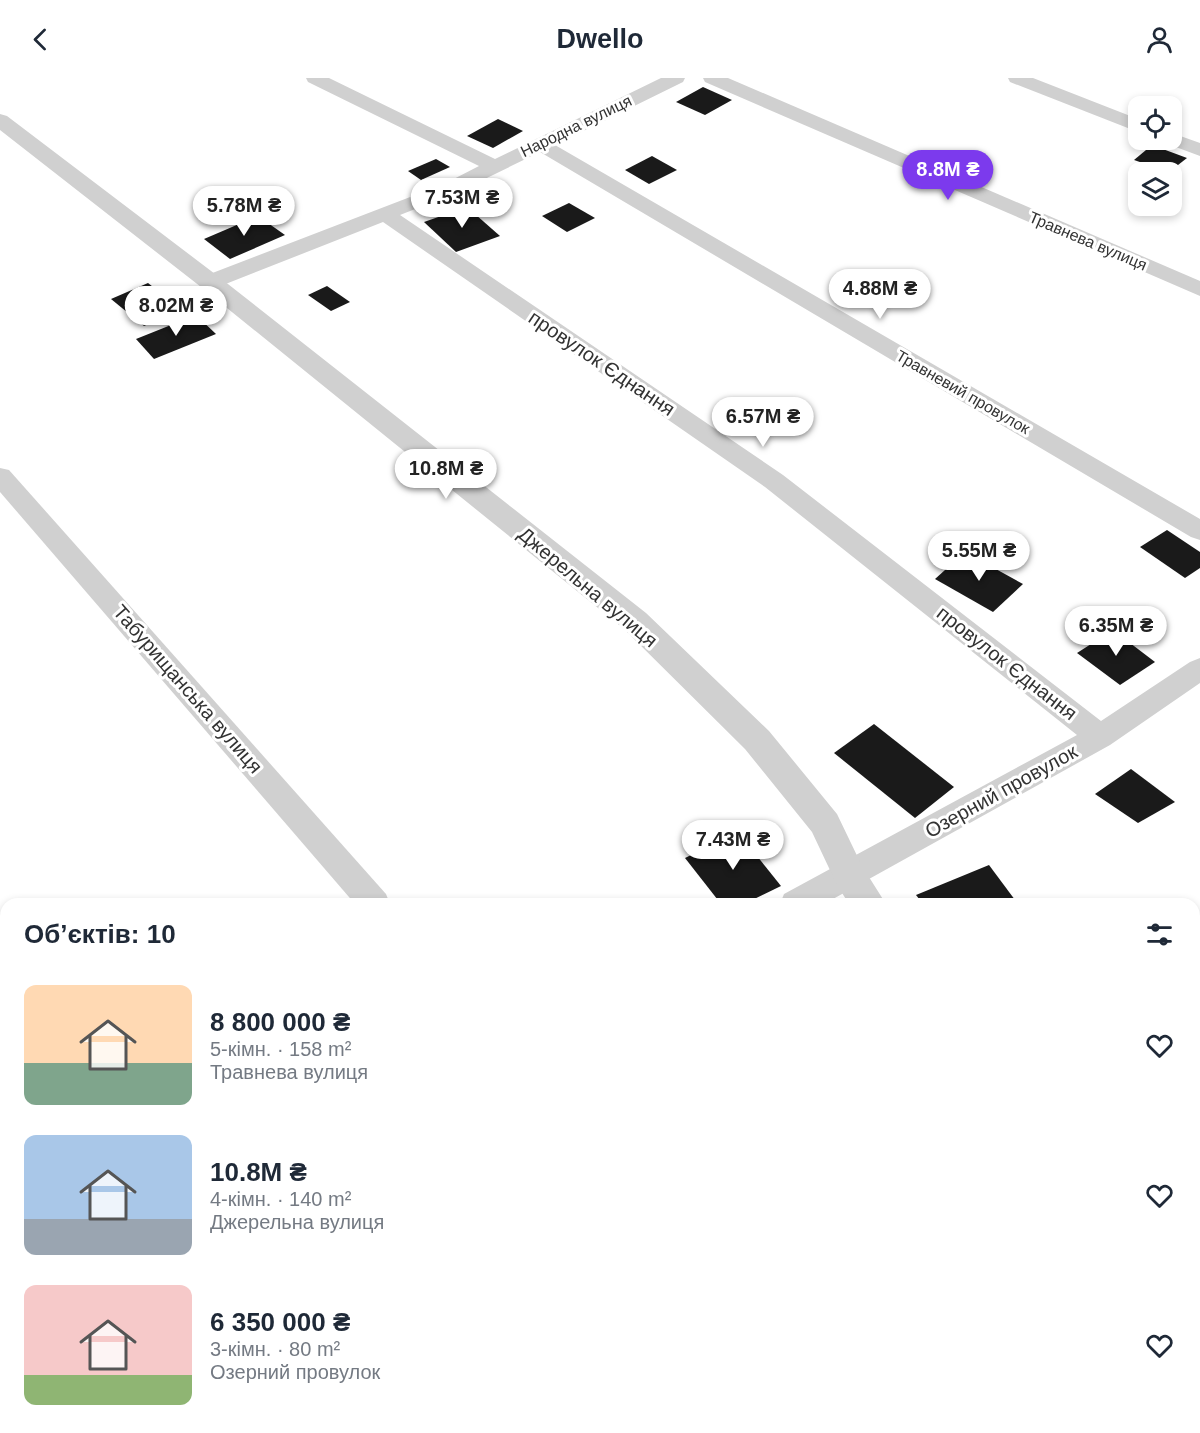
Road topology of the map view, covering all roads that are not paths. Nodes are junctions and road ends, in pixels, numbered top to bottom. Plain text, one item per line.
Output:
1 (315, 78) edge
2 (676, 78) edge
3 (712, 78) edge
4 (1017, 78) edge
5 (0, 120) edge
6 (1128, 122) edge
7 (1182, 143) edge
8 (540, 144) junction
9 (1200, 150) edge
10 (495, 166) junction
11 (385, 214) junction
12 (210, 282) junction
13 (1200, 289) edge
14 (0, 476) edge
15 (1200, 531) edge
16 (1200, 669) edge
17 (1100, 737) junction
18 (849, 875) junction
19 (369, 898) edge
20 (807, 898) edge
21 (863, 898) edge

1 - 10 street
2 - 8 street, Народна вулиця
3 - 13 street, Травнева вулиця
4 - 6 street
5 - 12 street, Джерельна вулиця
7 - 9 street
8 - 10 street, Народна вулиця
8 - 15 street, Травневий провулок
10 - 11 street, Народна вулиця
11 - 12 street, Народна вулиця
11 - 17 street, провулок Єднання
12 - 18 street, Джерельна вулиця
14 - 19 street, Табурищанська вулиця
16 - 17 street, Озерний провулок
17 - 18 street, Озерний провулок
18 - 20 street, Озерний провулок
18 - 21 street, Джерельна вулиця

